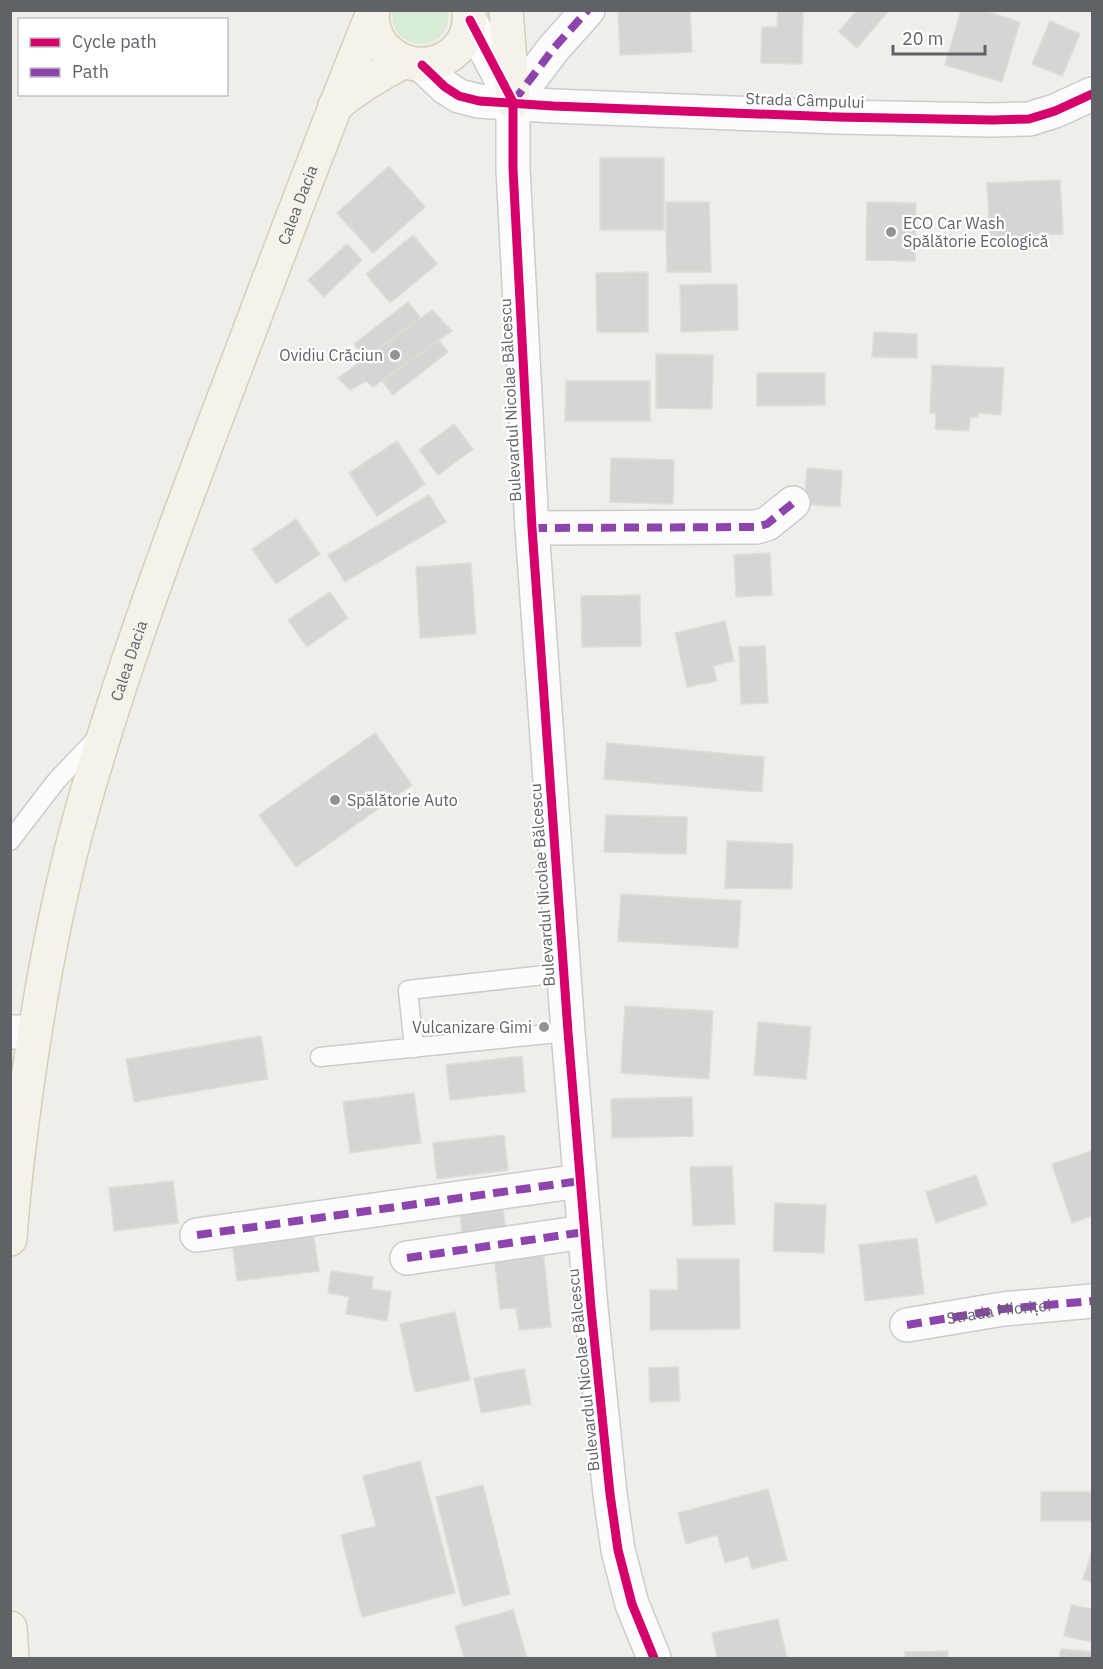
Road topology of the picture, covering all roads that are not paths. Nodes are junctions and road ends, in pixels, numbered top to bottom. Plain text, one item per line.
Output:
1 (506, 10) edge
2 (588, 10) edge
3 (368, 12) edge
4 (470, 15) edge
5 (412, 63) junction
6 (1092, 94) edge
7 (513, 102) junction
8 (335, 106) junction
9 (793, 503) dead end
10 (532, 528) junction
11 (108, 727) junction
12 (10, 841) edge
13 (563, 973) junction
14 (22, 1032) edge
15 (568, 1032) junction
16 (414, 1048) junction
17 (320, 1057) dead end
18 (580, 1181) junction
19 (584, 1232) junction
20 (197, 1235) dead end
21 (10, 1239) edge
22 (407, 1258) dead end
23 (1092, 1301) edge
24 (907, 1325) dead end
25 (10, 1628) edge
26 (12, 1659) edge
27 (654, 1659) edge

1 - 7 main road
2 - 7 street
3 - 5 main road
3 - 8 main road, Calea Dacia
4 - 5 main road
4 - 7 street
5 - 7 street, Strada Câmpului
5 - 8 main road
6 - 7 street, Strada Câmpului
7 - 10 street, Bulevardul Nicolae Bălcescu
8 - 11 main road, Calea Dacia
9 - 10 street
10 - 13 street, Bulevardul Nicolae Bălcescu
11 - 12 lane
11 - 14 main road, Calea Dacia
13 - 15 street, Bulevardul Nicolae Bălcescu
13 - 16 lane
14 - 21 main road, Calea Dacia
15 - 16 lane
15 - 18 street, Bulevardul Nicolae Bălcescu
16 - 17 lane
18 - 19 street, Bulevardul Nicolae Bălcescu
18 - 20 street
19 - 22 street
19 - 27 street, Bulevardul Nicolae Bălcescu
23 - 24 street, Strada Mioriței
25 - 26 main road

